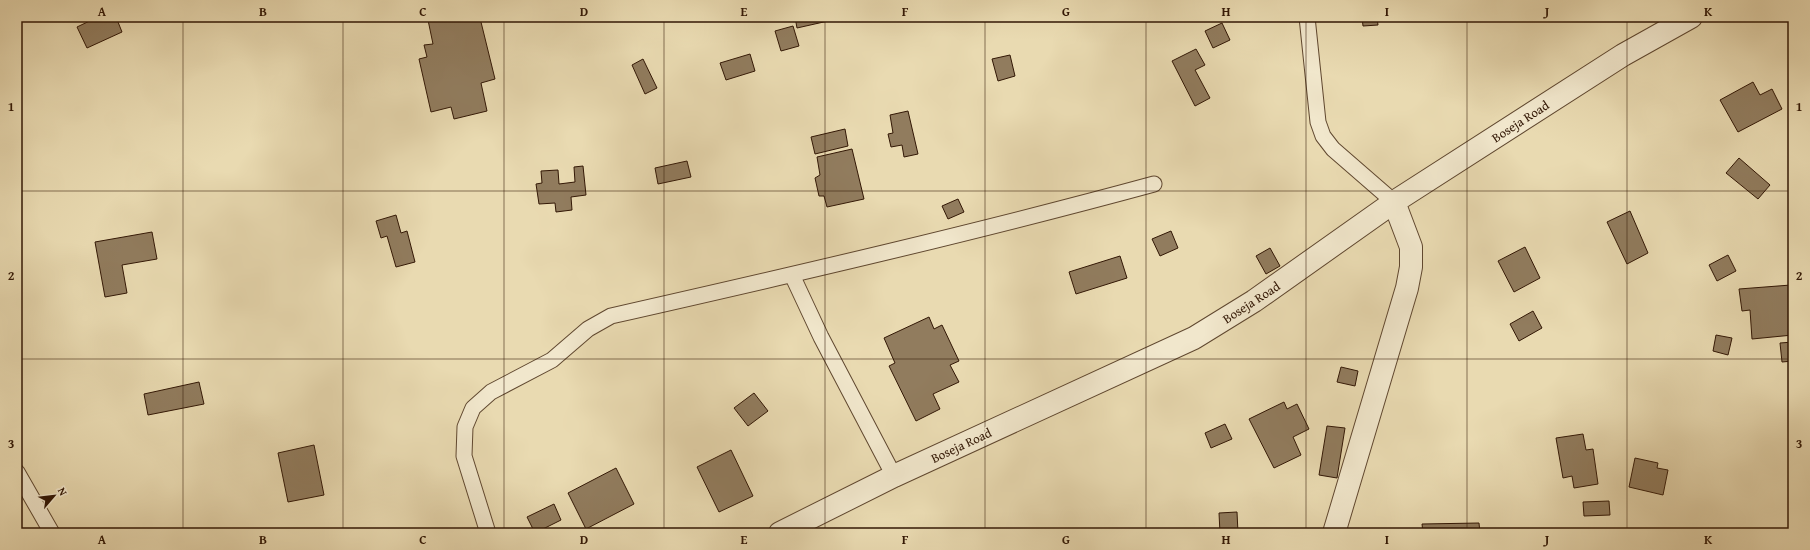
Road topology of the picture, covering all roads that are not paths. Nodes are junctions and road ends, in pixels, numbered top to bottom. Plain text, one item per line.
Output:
1 (1307, 17) edge
2 (1691, 17) edge
3 (1154, 184) dead end
4 (1394, 202) junction
5 (792, 275) junction
6 (17, 472) edge
7 (894, 476) junction
8 (52, 533) edge
9 (488, 533) edge
10 (780, 533) edge
11 (1334, 533) edge

1 - 4 lane
2 - 4 street, Boseja Road
3 - 5 lane
4 - 7 street, Boseja Road
4 - 11 street
5 - 7 lane
5 - 9 lane
6 - 8 lane
7 - 10 street, Boseja Road

